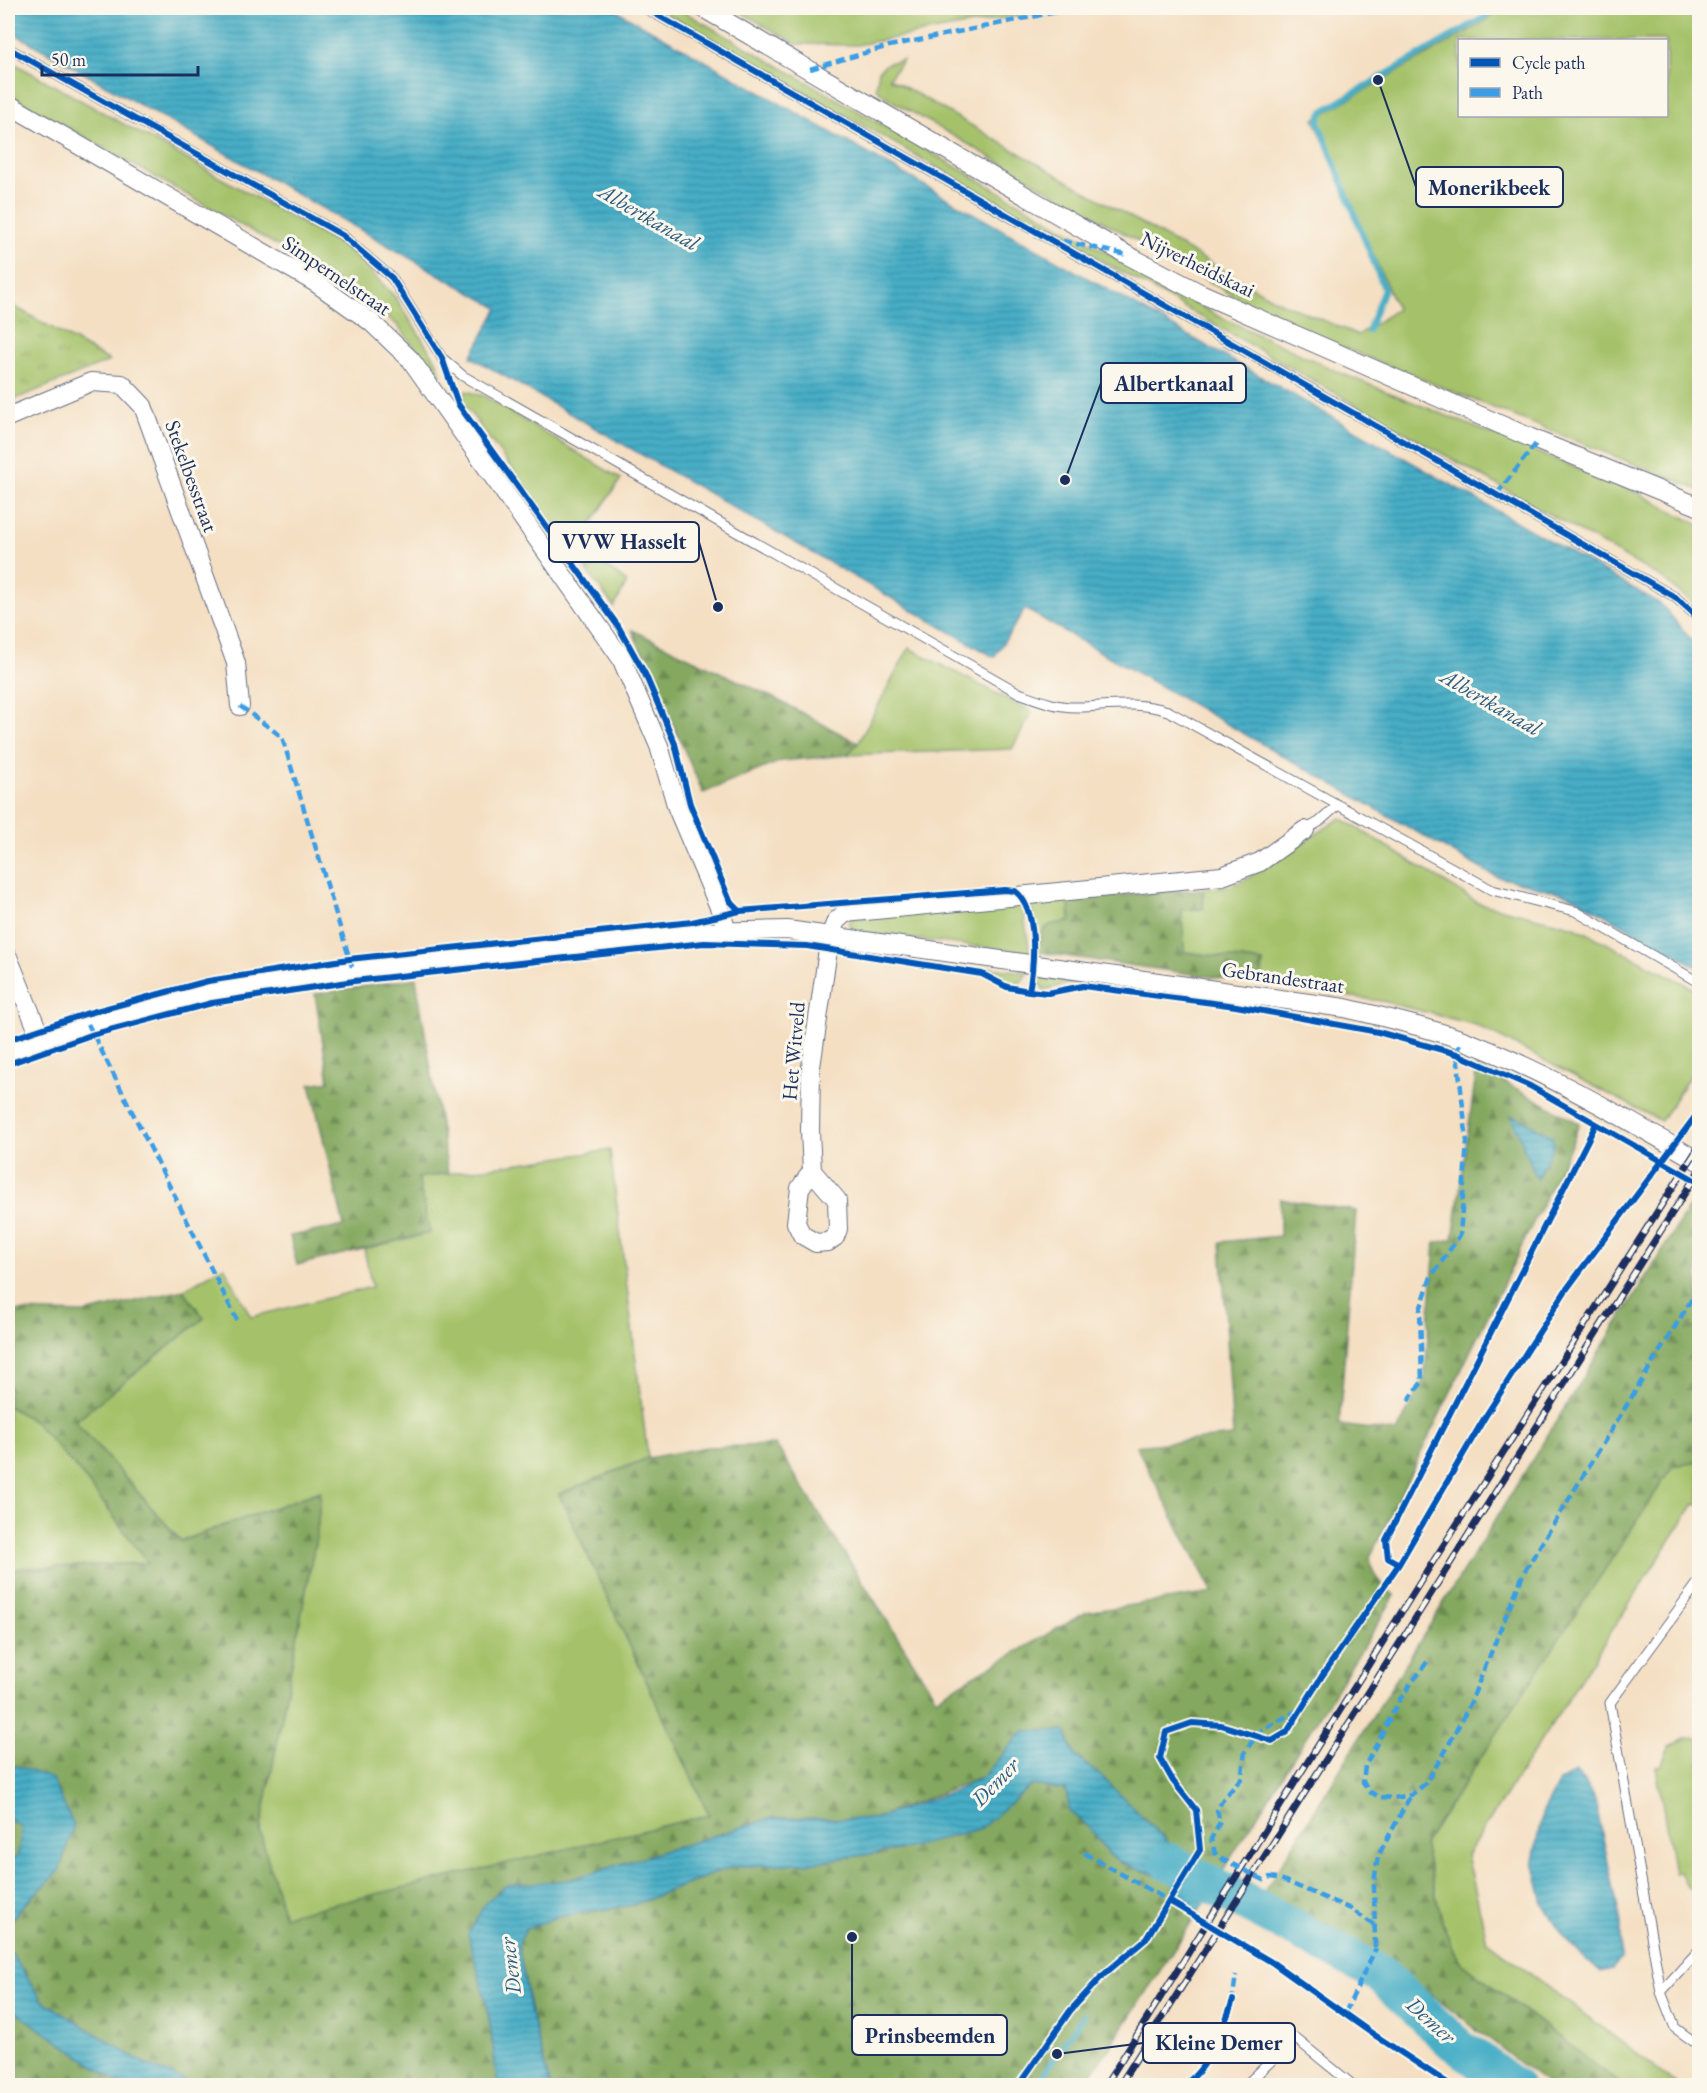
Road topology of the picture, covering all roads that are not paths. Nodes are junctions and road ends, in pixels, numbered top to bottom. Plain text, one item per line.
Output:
1 (645, 8) edge
2 (703, 8) edge
3 (8, 48) edge
4 (8, 104) edge
5 (8, 417) edge
6 (1700, 507) edge
7 (1700, 619) edge
8 (240, 706) dead end
9 (1338, 805) junction
10 (1305, 830) joint
11 (726, 930) junction
12 (830, 936) junction
13 (8, 957) edge
14 (1700, 983) edge
15 (42, 1041) junction
16 (8, 1053) edge
17 (1700, 1162) edge
18 (812, 1171) dead end
19 (1700, 1580) edge
20 (1700, 1949) edge
21 (1661, 1992) junction
22 (1700, 2046) edge
23 (1245, 2085) edge
24 (1354, 2085) edge

1 - 7 lane
2 - 6 street, Nijverheidskaai
3 - 9 lane
4 - 11 street, Simpernelstraat
5 - 8 street, Stekelbesstraat
9 - 10 lane
9 - 14 lane
10 - 12 street
11 - 12 street, Gebrandestraat
11 - 15 street, Gebrandestraat
12 - 17 street, Gebrandestraat
12 - 18 street, Het Witveld
13 - 15 street
15 - 16 street, Gebrandestraat
19 - 21 lane
20 - 21 lane
21 - 22 lane
23 - 24 lane

